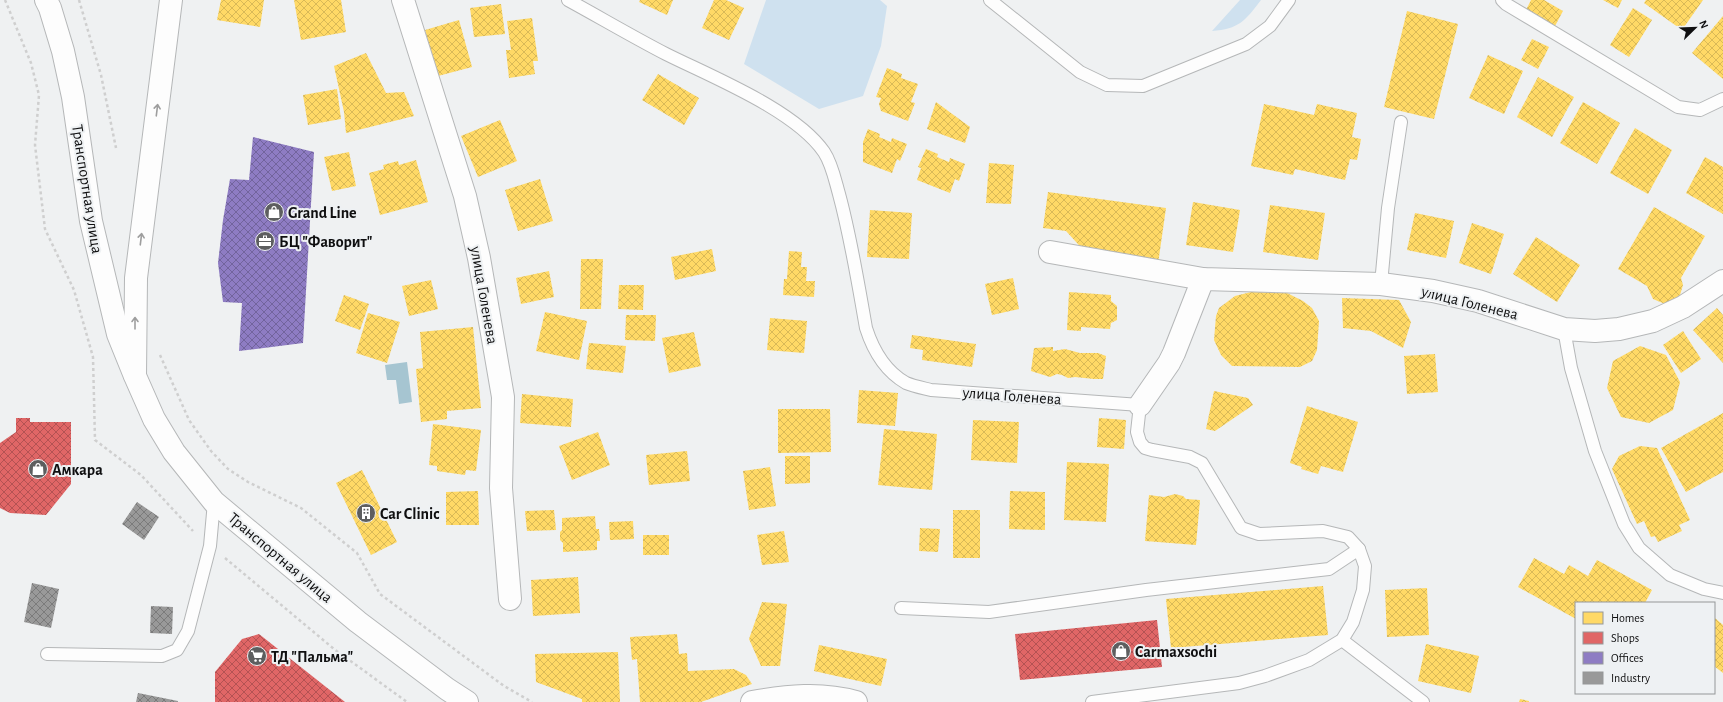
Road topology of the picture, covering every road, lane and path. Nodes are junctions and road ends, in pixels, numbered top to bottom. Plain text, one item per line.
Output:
1 (46, 0) edge
2 (79, 0) edge
3 (403, 0) edge
4 (568, 0) edge
5 (990, 0) edge
6 (1289, 0) edge
7 (1502, 0) edge
8 (172, 2) edge
9 (1723, 99) edge
10 (1401, 122) dead end
11 (116, 148) dead end
12 (1050, 252) dead end
13 (1203, 280) junction
14 (1723, 281) edge
15 (1380, 284) junction
16 (1564, 329) junction
17 (157, 348) dead end
18 (135, 376) junction
19 (1140, 405) junction
20 (214, 502) junction
21 (1359, 550) junction
22 (1723, 593) edge
23 (510, 599) dead end
24 (901, 608) dead end
25 (1342, 640) junction
26 (334, 649) dead end
27 (47, 654) dead end
28 (407, 702) edge
29 (467, 702) edge
30 (532, 702) edge
31 (752, 702) edge
32 (856, 702) edge
33 (1092, 702) edge
34 (1423, 702) edge

1 - 18 street, Транспортная улица
2 - 11 path
3 - 23 street, улица Голенева
4 - 19 lane, улица Голенева
5 - 6 lane
7 - 9 lane
18 -> 8 street, Транспортная улица
10 - 15 lane
12 - 13 street, улица Голенева
13 - 15 street, улица Голенева
13 - 19 street
14 - 16 street, улица Голенева
15 - 16 street, улица Голенева
16 - 22 lane
17 - 30 path
18 - 20 street, Транспортная улица
19 - 21 lane
20 - 27 lane
20 - 29 street, Транспортная улица
21 - 24 lane
21 - 25 lane
25 - 33 lane
25 - 34 lane
26 - 28 path
31 - 32 street

